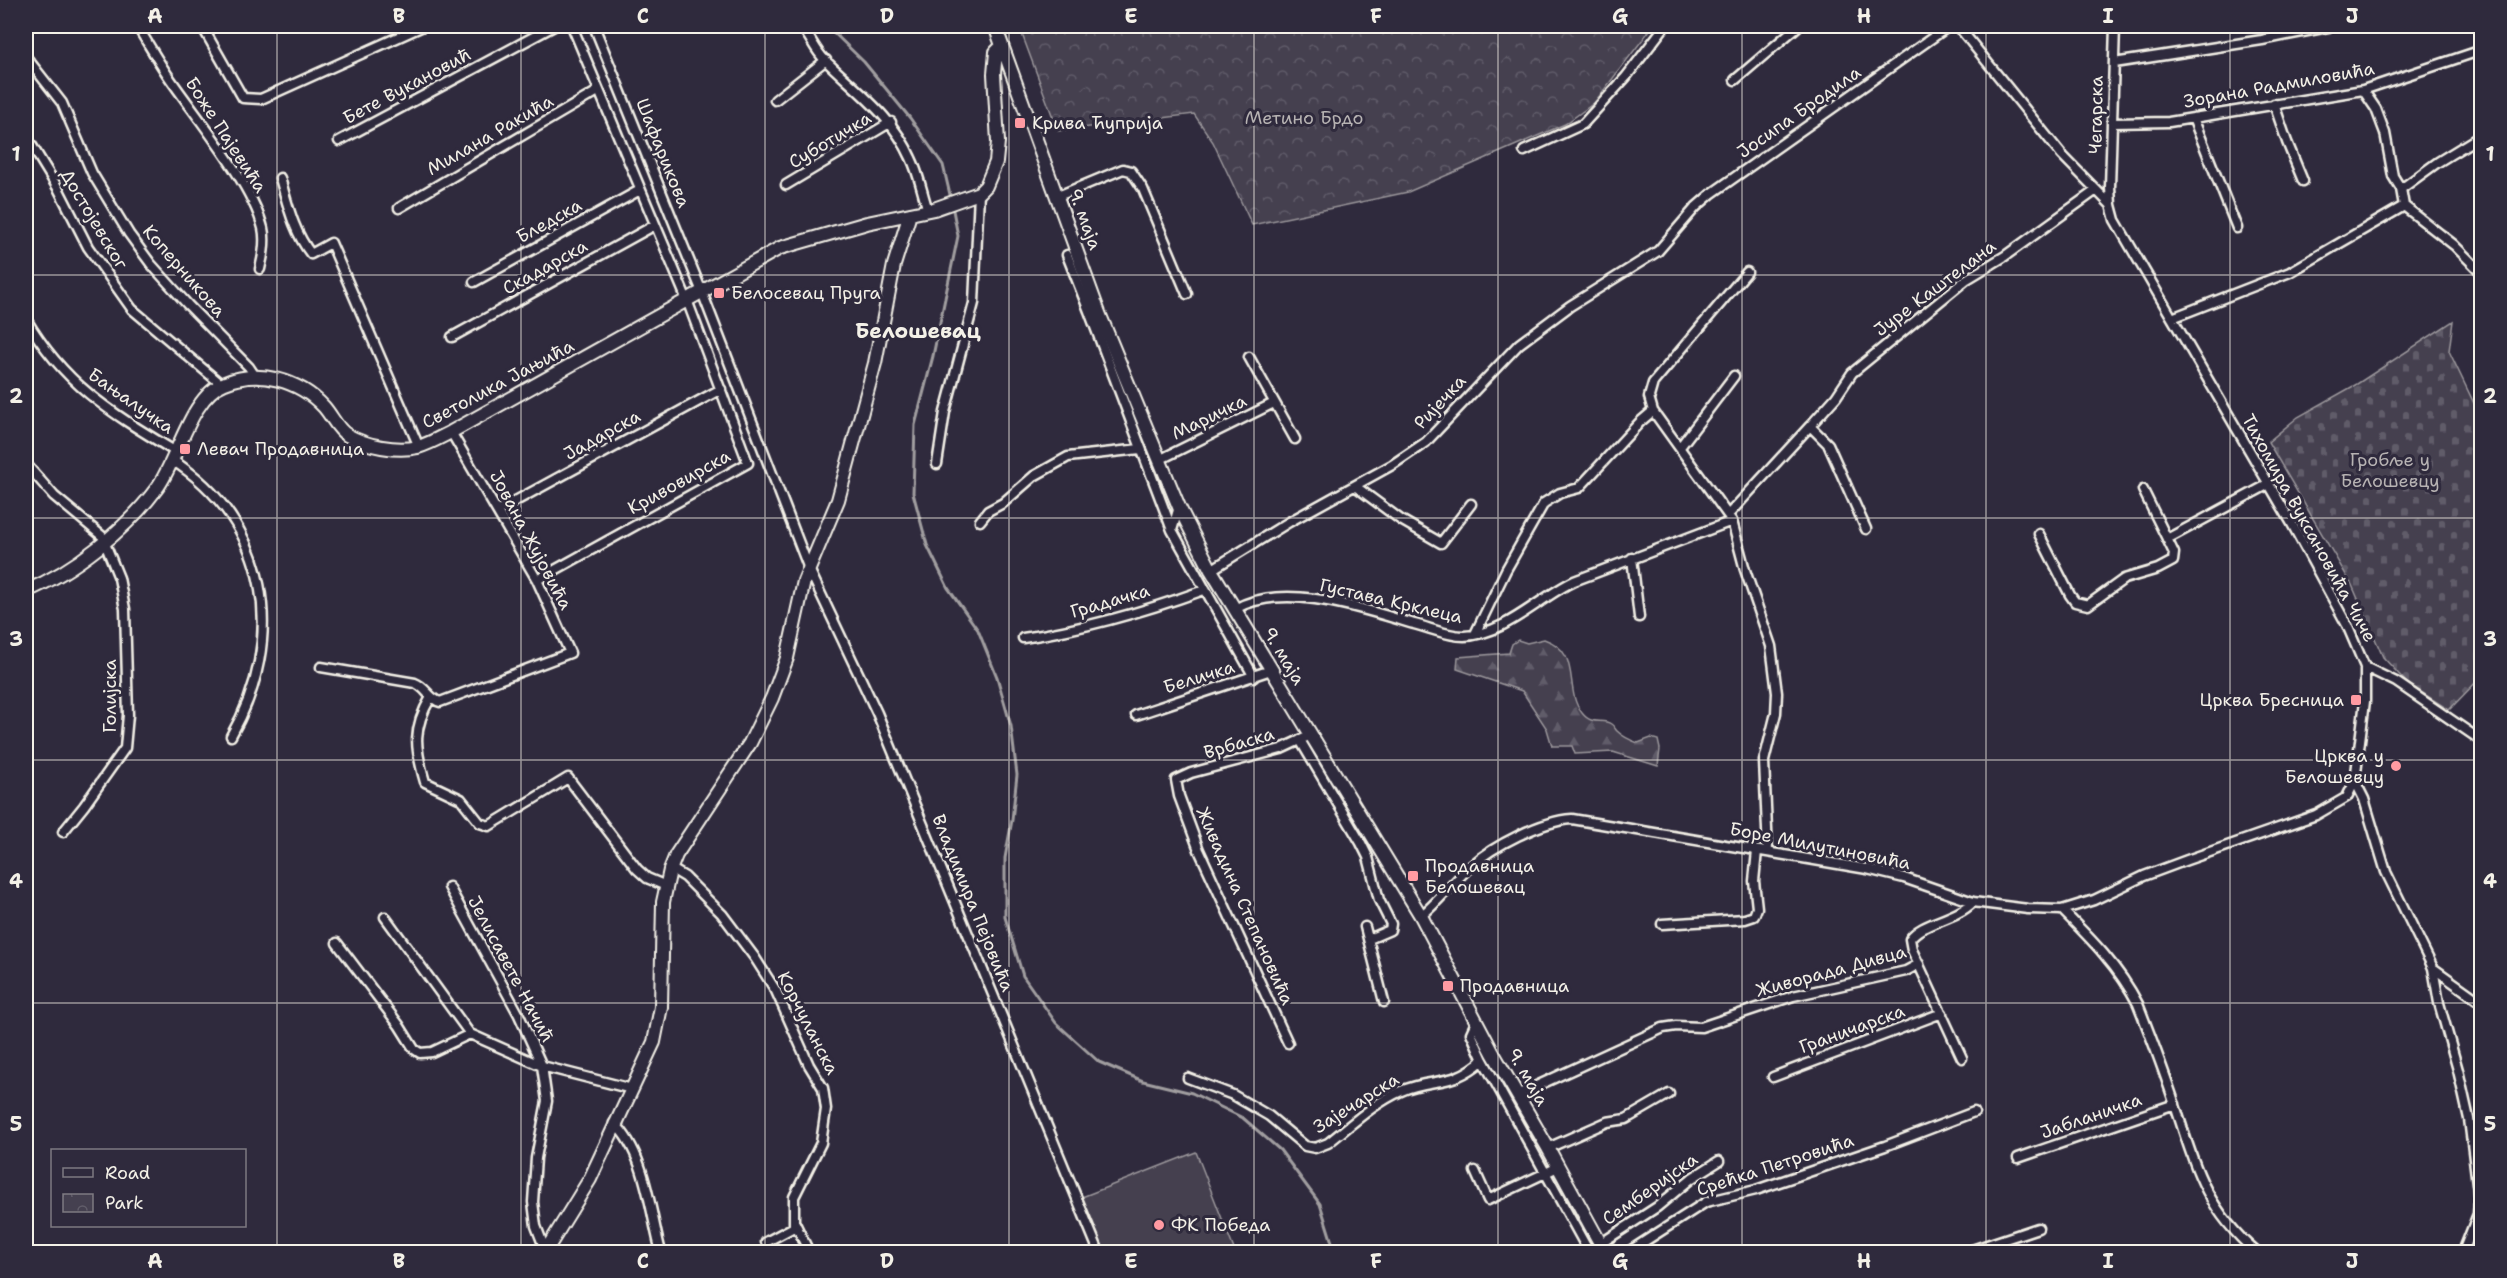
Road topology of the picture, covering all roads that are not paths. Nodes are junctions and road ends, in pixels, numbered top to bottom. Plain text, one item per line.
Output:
1 (137, 26) edge
2 (202, 26) edge
3 (423, 26) edge
4 (554, 26) edge
5 (572, 26) edge
6 (594, 26) edge
7 (800, 26) edge
8 (995, 26) edge
9 (1665, 26) edge
10 (1798, 26) edge
11 (1949, 26) edge
12 (1958, 26) edge
13 (2115, 26) edge
14 (2333, 26) edge
15 (1002, 46) junction
16 (2481, 50) edge
17 (26, 57) edge
18 (826, 60) junction
19 (2114, 63) junction
20 (1735, 80) dead end
21 (598, 90) junction
22 (2364, 90) junction
23 (775, 100) dead end
24 (2274, 104) junction
25 (2193, 118) junction
26 (891, 122) junction
27 (2113, 123) junction
28 (2481, 135) edge
29 (26, 136) edge
30 (339, 141) dead end
31 (1524, 151) dead end
32 (280, 178) dead end
33 (2303, 181) dead end
34 (786, 185) dead end
35 (2401, 189) junction
36 (640, 190) junction
37 (2095, 191) junction
38 (979, 193) junction
39 (1058, 196) junction
40 (2110, 205) junction
41 (2404, 206) junction
42 (399, 208) dead end
43 (931, 209) junction
44 (910, 214) junction
45 (881, 220) junction
46 (655, 225) junction
47 (2237, 228) dead end
48 (1674, 232) joint
49 (901, 243) junction
50 (1067, 255) dead end
51 (260, 269) dead end
52 (1747, 272) dead end
53 (2481, 273) edge
54 (474, 282) dead end
55 (702, 292) junction
56 (1187, 294) dead end
57 (1094, 297) junction
58 (687, 300) junction
59 (1089, 311) junction
60 (2172, 318) junction
61 (26, 319) edge
62 (452, 337) dead end
63 (1249, 357) dead end
64 (255, 376) junction
65 (1734, 376) dead end
66 (221, 384) junction
67 (721, 389) junction
68 (1274, 403) junction
69 (1653, 411) junction
70 (1810, 426) junction
71 (451, 432) junction
72 (1295, 439) dead end
73 (419, 447) junction
74 (1680, 447) junction
75 (1140, 449) junction
76 (174, 456) junction
77 (1159, 460) junction
78 (26, 464) edge
79 (937, 464) dead end
80 (2269, 484) junction
81 (1354, 486) junction
82 (2142, 490) dead end
83 (1471, 504) dead end
84 (1179, 507) junction
85 (499, 510) junction
86 (1730, 518) junction
87 (980, 521) dead end
88 (1866, 529) dead end
89 (1172, 530) junction
90 (2039, 534) dead end
91 (2167, 539) junction
92 (106, 543) junction
93 (1632, 558) junction
94 (809, 569) junction
95 (1211, 570) junction
96 (537, 580) junction
97 (1204, 590) junction
98 (26, 591) edge
99 (1235, 609) junction
100 (1639, 617) dead end
101 (1475, 634) junction
102 (1023, 638) dead end
103 (321, 667) dead end
104 (2365, 667) junction
105 (1271, 670) junction
106 (1254, 677) junction
107 (431, 697) junction
108 (1136, 715) dead end
109 (231, 736) dead end
110 (1305, 738) junction
111 (2481, 741) edge
112 (1176, 780) joint
113 (2355, 781) junction
114 (63, 832) dead end
115 (1757, 851) junction
116 (1768, 852) junction
117 (670, 868) junction
118 (666, 886) junction
119 (449, 887) dead end
120 (1973, 902) junction
121 (2062, 910) junction
122 (1420, 916) junction
123 (386, 917) dead end
124 (1662, 924) dead end
125 (1365, 927) dead end
126 (1369, 939) junction
127 (337, 943) dead end
128 (1919, 964) junction
129 (2433, 968) junction
130 (1384, 1002) dead end
131 (2481, 1003) edge
132 (1942, 1013) junction
133 (1476, 1022) junction
134 (470, 1034) junction
135 (1288, 1043) dead end
136 (1962, 1058) dead end
137 (1483, 1060) junction
138 (542, 1066) junction
139 (1773, 1077) dead end
140 (1188, 1078) dead end
141 (632, 1089) junction
142 (1669, 1094) dead end
143 (1517, 1095) junction
144 (2175, 1104) junction
145 (1974, 1112) dead end
146 (614, 1124) junction
147 (1548, 1148) junction
148 (2018, 1158) dead end
149 (1719, 1161) dead end
150 (1558, 1167) junction
151 (1474, 1171) dead end
152 (1544, 1173) junction
153 (2480, 1216) edge
154 (795, 1223) junction
155 (2038, 1228) dead end
156 (766, 1242) dead end
157 (1602, 1248) edge
158 (546, 1252) edge
159 (661, 1252) edge
160 (809, 1252) edge
161 (1099, 1252) edge
162 (1589, 1252) edge
163 (1628, 1252) edge
164 (1965, 1252) edge
165 (2256, 1252) edge
166 (2463, 1252) edge

1 - 51 street, Боже Пајевића
2 - 3 street
4 - 30 street, Бете Вукановић
5 - 21 street, Кривовирска
6 - 55 street, Шафарикова
7 - 18 street
8 - 15 street, 9. маја
9 - 31 street
10 - 20 street
11 - 48 street, Јосипа Бродила
12 - 37 street, Тихомира Вуксановића Чиче
13 - 19 street, Чегарска
14 - 19 street
15 - 38 street
15 - 39 street, 9. маја
16 - 22 street, Зорана Радмиловића
17 - 64 street, Коперникова
18 - 23 street
18 - 26 street
19 - 27 street, Чегарска
21 - 36 street, Кривовирска
21 - 42 street, Милана Ракића
22 - 24 street, Зорана Радмиловића
22 - 35 street
24 - 25 street, Зорана Радмиловића
24 - 33 street
25 - 27 street, Зорана Радмиловића
25 - 47 street
26 - 34 street, Суботичка
26 - 43 street
27 - 40 street, Чегарска
28 - 35 street
29 - 66 street, Достојевског
32 - 73 street
35 - 41 street
36 - 46 street, Кривовирска
36 - 54 street, Бледска
37 - 40 street, Тихомира Вуксановића Чиче
37 - 70 street, Јуре Каштелана
38 - 43 street, Светолика Јањића
38 - 79 street
39 - 56 street
39 - 57 street, 9. маја
40 - 60 street, Тихомира Вуксановића Чиче
41 - 53 street
41 - 60 street
43 - 44 street, Светолика Јањића
44 - 45 street, Светолика Јањића
44 - 49 street
45 - 49 street
45 - 55 street, Светолика Јањића
46 - 58 street, Кривовирска
46 - 62 street, Скадарска
48 - 81 street, Ријечка
49 - 94 street
50 - 59 street
52 - 69 street
55 - 58 street, Светолика Јањића
55 - 94 street, Шафарикова
57 - 59 street
57 - 77 street, 9. маја
58 - 67 street, Кривовирска
58 - 71 street, Светолика Јањића
59 - 75 street
60 - 80 street, Тихомира Вуксановића Чиче
61 - 76 street, Бањалучка
63 - 68 street, Маричка
64 - 66 street, Светолика Јањића
64 - 73 street, Светолика Јањића
65 - 74 street
66 - 76 street
67 - 85 street, Јадарска
67 - 96 street, Кривовирска
68 - 72 street, Маричка
68 - 77 street, Маричка
69 - 74 street
69 - 101 street
70 - 86 street, Јуре Каштелана
70 - 88 street
71 - 73 street, Светолика Јањића
71 - 85 street, Јована Жујовића
74 - 86 street
75 - 87 street
75 - 89 street
76 - 92 street
76 - 109 street, Бањалучка
77 - 84 street, 9. маја
78 - 92 street
80 - 91 street
80 - 104 street, Тихомира Вуксановића Чиче
81 - 83 street
81 - 95 street, Ријечка
82 - 91 street
84 - 89 street
84 - 95 street, 9. маја
85 - 96 street, Јована Жујовића
86 - 93 street, Густава Крклеца
86 - 116 street
89 - 97 street
90 - 91 street
92 - 98 street
92 - 114 street, Голијска
93 - 100 street
93 - 101 street, Густава Крклеца
94 - 117 street
94 - 161 street, Владимира Пејовића
95 - 99 street, 9. маја
96 - 107 street, Јована Жујовића
97 - 102 street, Градачка
97 - 106 street
99 - 101 street, Густава Крклеца
99 - 105 street, 9. маја
103 - 107 street
104 - 111 street
104 - 113 street, Тихомира Вуксановића Чиче
105 - 106 street, Беличка
105 - 110 street, 9. маја
106 - 108 street, Беличка
107 - 118 street
110 - 112 street, Врбаска
110 - 122 street, 9. маја
110 - 126 street
112 - 135 street, Живадина Степановића
113 - 121 street, Боре Милутиновића
113 - 129 street
115 - 116 street, Боре Милутиновића
115 - 122 street, Боре Милутиновића
115 - 124 street
116 - 120 street, Боре Милутиновића
117 - 118 street
117 - 154 street, Корчуланска
118 - 141 street
119 - 138 street, Јелисавете Начић
120 - 121 street, Боре Милутиновића
120 - 128 street
121 - 144 street
122 - 133 street, 9. маја
123 - 134 street
125 - 126 street
126 - 130 street
127 - 134 street
128 - 132 street
128 - 143 street, Живорада Дивца
129 - 131 street
129 - 153 street
132 - 136 street
132 - 139 street, Граничарска
133 - 137 street
133 - 143 street, 9. маја
134 - 138 street
137 - 140 street, Зајечарска
137 - 152 street
138 - 141 street
138 - 158 street, Јелисавете Начић
141 - 146 street
142 - 147 street
143 - 147 street, 9. маја
144 - 148 street, Јабланичка
144 - 165 street
145 - 163 street, Срећка Петровића
146 - 158 street
146 - 159 street
147 - 150 street, 9. маја
149 - 157 street, Семберијска
150 - 152 street
150 - 157 street, 9. маја
151 - 152 street
152 - 162 street
153 - 166 street
154 - 156 street
154 - 160 street
155 - 164 street

